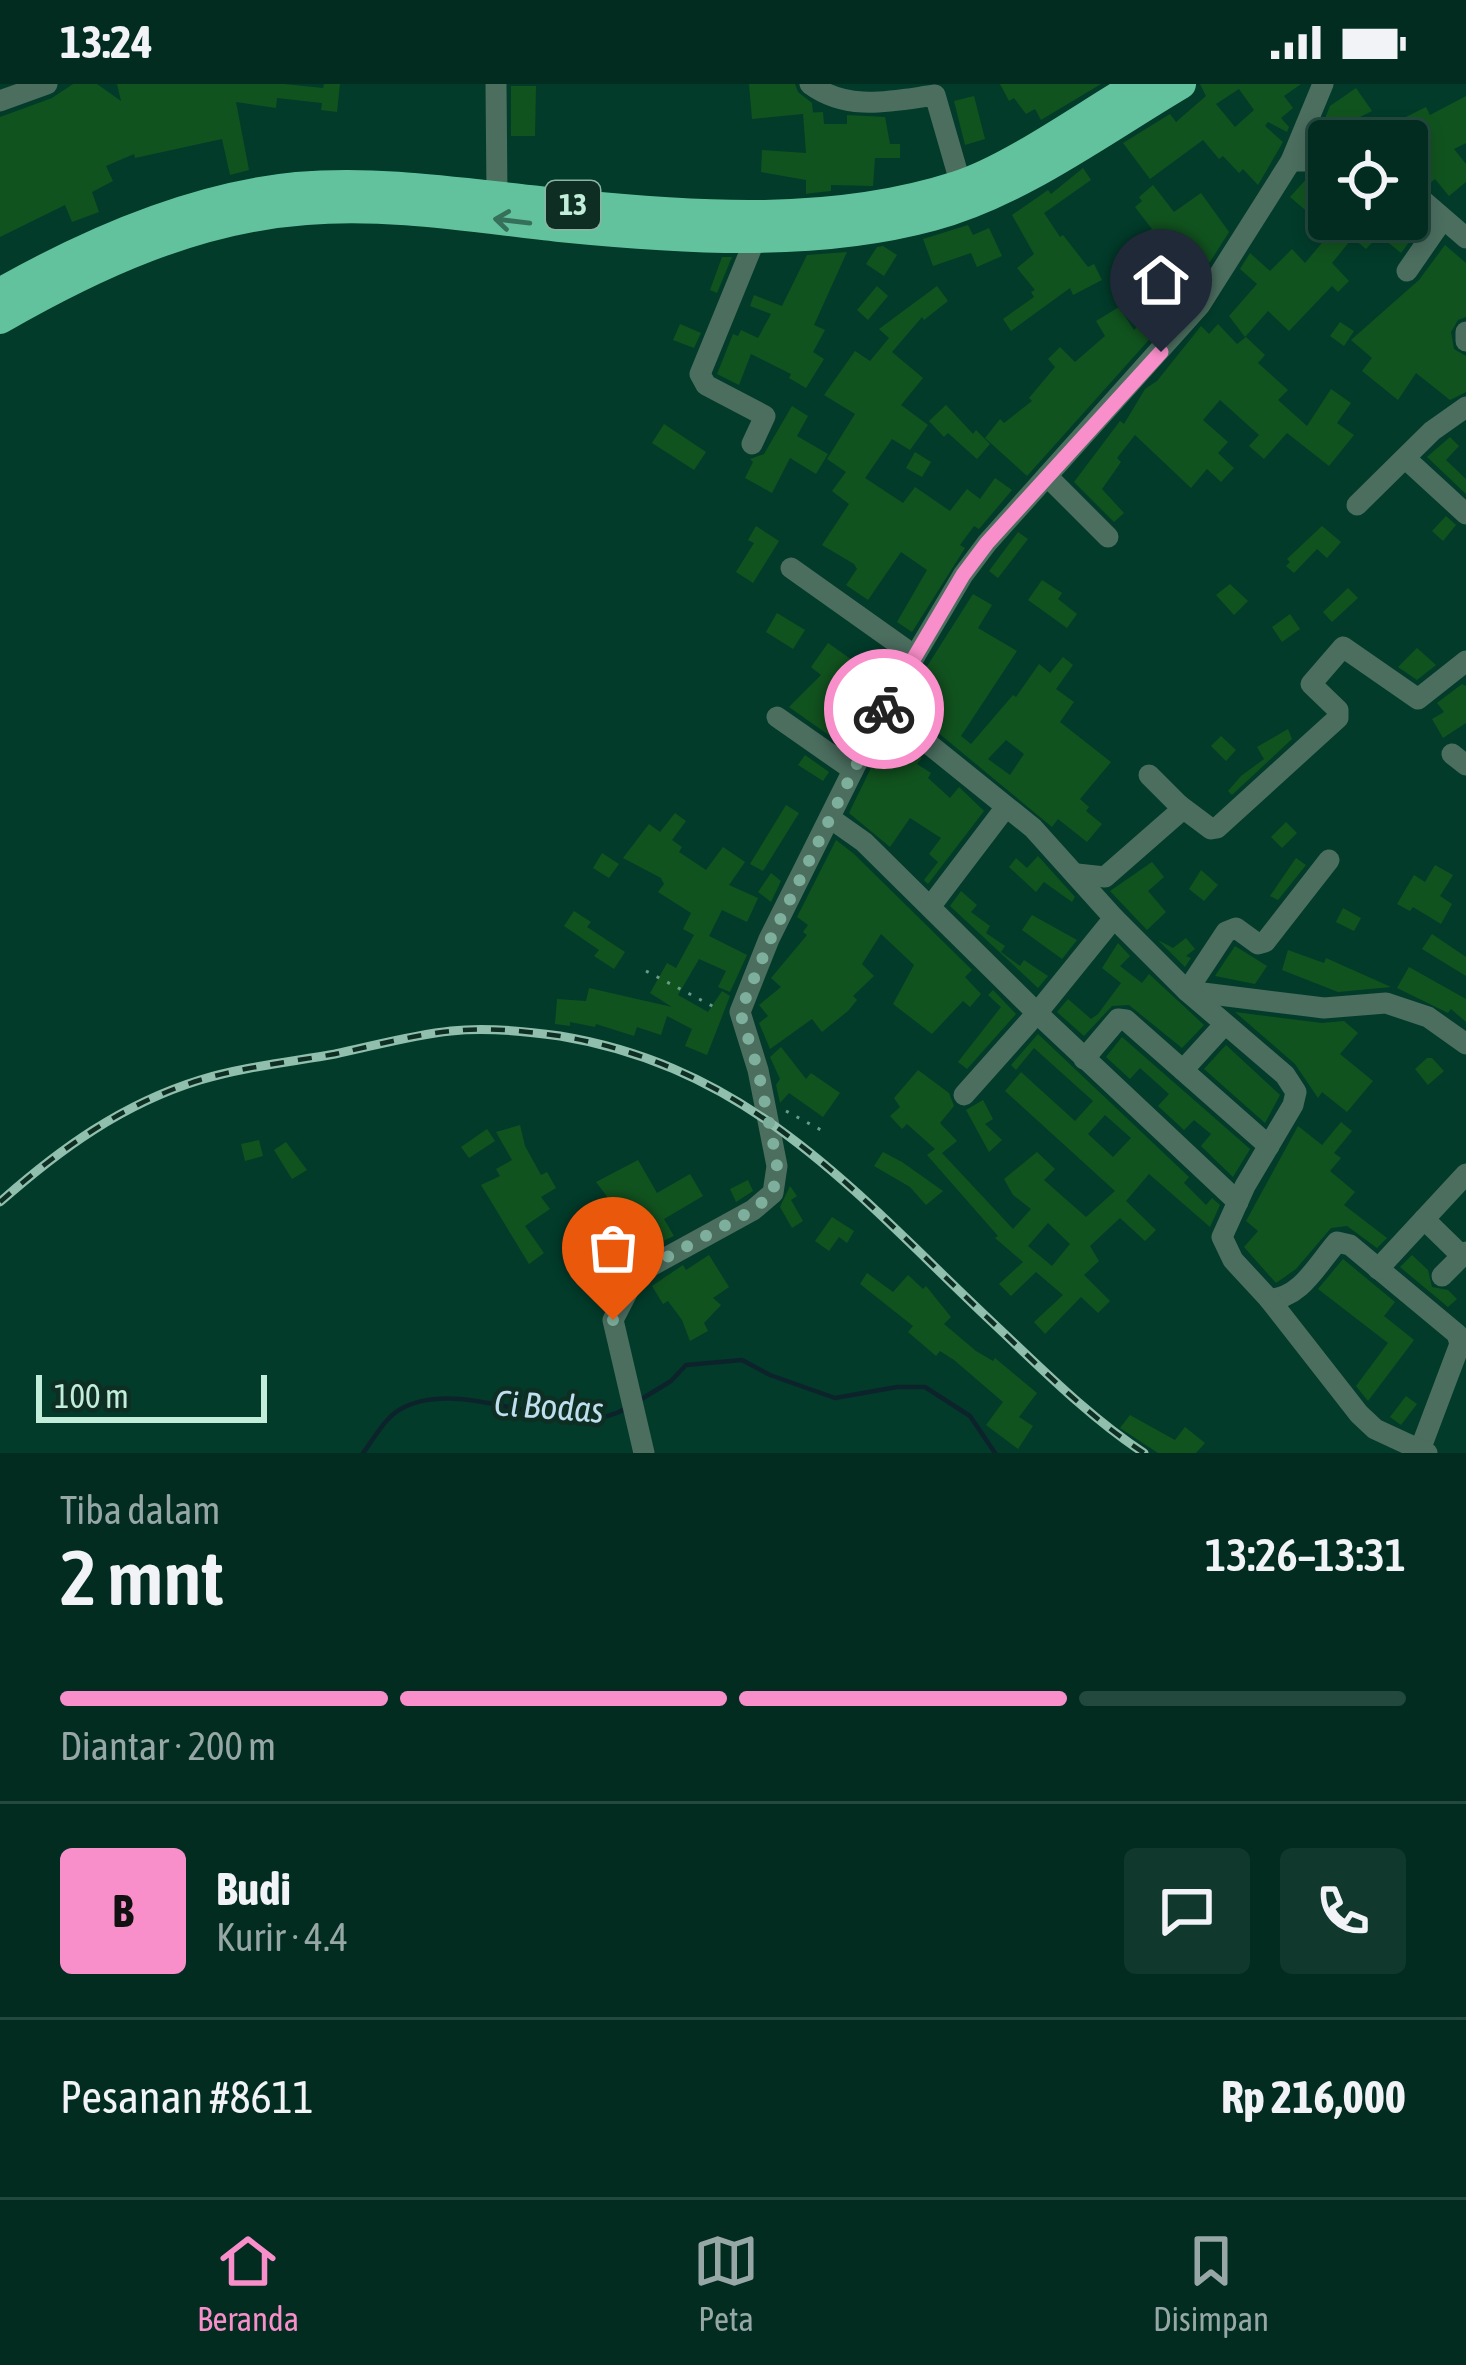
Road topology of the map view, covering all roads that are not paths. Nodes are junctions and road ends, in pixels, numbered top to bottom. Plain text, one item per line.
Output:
1 (47, 84) edge
2 (496, 84) edge
3 (810, 84) edge
4 (1181, 84) edge
5 (1323, 84) edge
6 (1127, 87) edge
7 (933, 90) edge
8 (0, 101) edge
9 (1291, 161) junction
10 (1308, 161) edge
11 (961, 185) junction
12 (497, 195) junction
13 (1428, 206) edge
14 (1443, 219) junction
15 (756, 237) junction
16 (1466, 238) edge
17 (1407, 271) dead end
18 (0, 293) edge
19 (0, 319) edge
20 (1466, 332) edge
21 (1466, 341) edge
22 (1466, 407) edge
23 (752, 444) dead end
24 (1405, 458) junction
25 (1048, 476) junction
26 (1357, 505) dead end
27 (1466, 514) edge
28 (1108, 537) dead end
29 (790, 568) dead end
30 (915, 656) junction
31 (1466, 661) edge
32 (884, 708) junction
33 (777, 717) dead end
34 (853, 770) junction
35 (1149, 775) dead end
36 (1179, 805) junction
37 (1006, 807) junction
38 (830, 818) junction
39 (1329, 860) dead end
40 (1077, 874) junction
41 (930, 908) junction
42 (1114, 918) junction
43 (1187, 991) junction
44 (1036, 1013) junction
45 (1225, 1025) junction
46 (1466, 1044) edge
47 (1084, 1059) junction
48 (1183, 1070) junction
49 (964, 1095) dead end
50 (1269, 1146) junction
51 (1466, 1174) edge
52 (1238, 1202) junction
53 (1424, 1220) junction
54 (1464, 1254) edge
55 (1378, 1269) junction
56 (1442, 1276) dead end
57 (1268, 1299) junction
58 (642, 1443) edge
59 (1424, 1451) edge

1 - 8 street
2 - 12 street
3 - 7 street
4 - 15 highway, 13
5 - 9 street
6 - 11 highway, 13
7 - 11 street
9 - 10 street
9 - 25 street
11 - 12 highway, 13
12 - 18 highway, 13
13 - 14 street
14 - 16 street
14 - 17 street
15 -> 19 highway, 13
15 - 23 street
20 - 21 street
22 - 24 street
24 - 26 street
24 - 27 street
25 - 28 street
25 - 30 street
29 - 30 street
30 - 32 street
31 - 36 street
32 - 34 street
32 - 37 street
33 - 34 street
34 - 38 street
35 - 36 street
36 - 40 street
37 - 40 street
37 - 41 street
38 - 41 street
38 - 58 street
39 - 43 street
40 - 42 street
41 - 44 street
42 - 43 street
42 - 44 street
43 - 45 street
43 - 46 street
44 - 47 street
44 - 49 street
45 - 48 street
45 - 50 street
47 - 48 street
47 - 52 street
48 - 50 street
50 - 52 street
51 - 53 street
52 - 57 street
53 - 54 street
53 - 55 street
54 - 56 street
55 - 57 street
55 - 59 street
57 - 59 street

